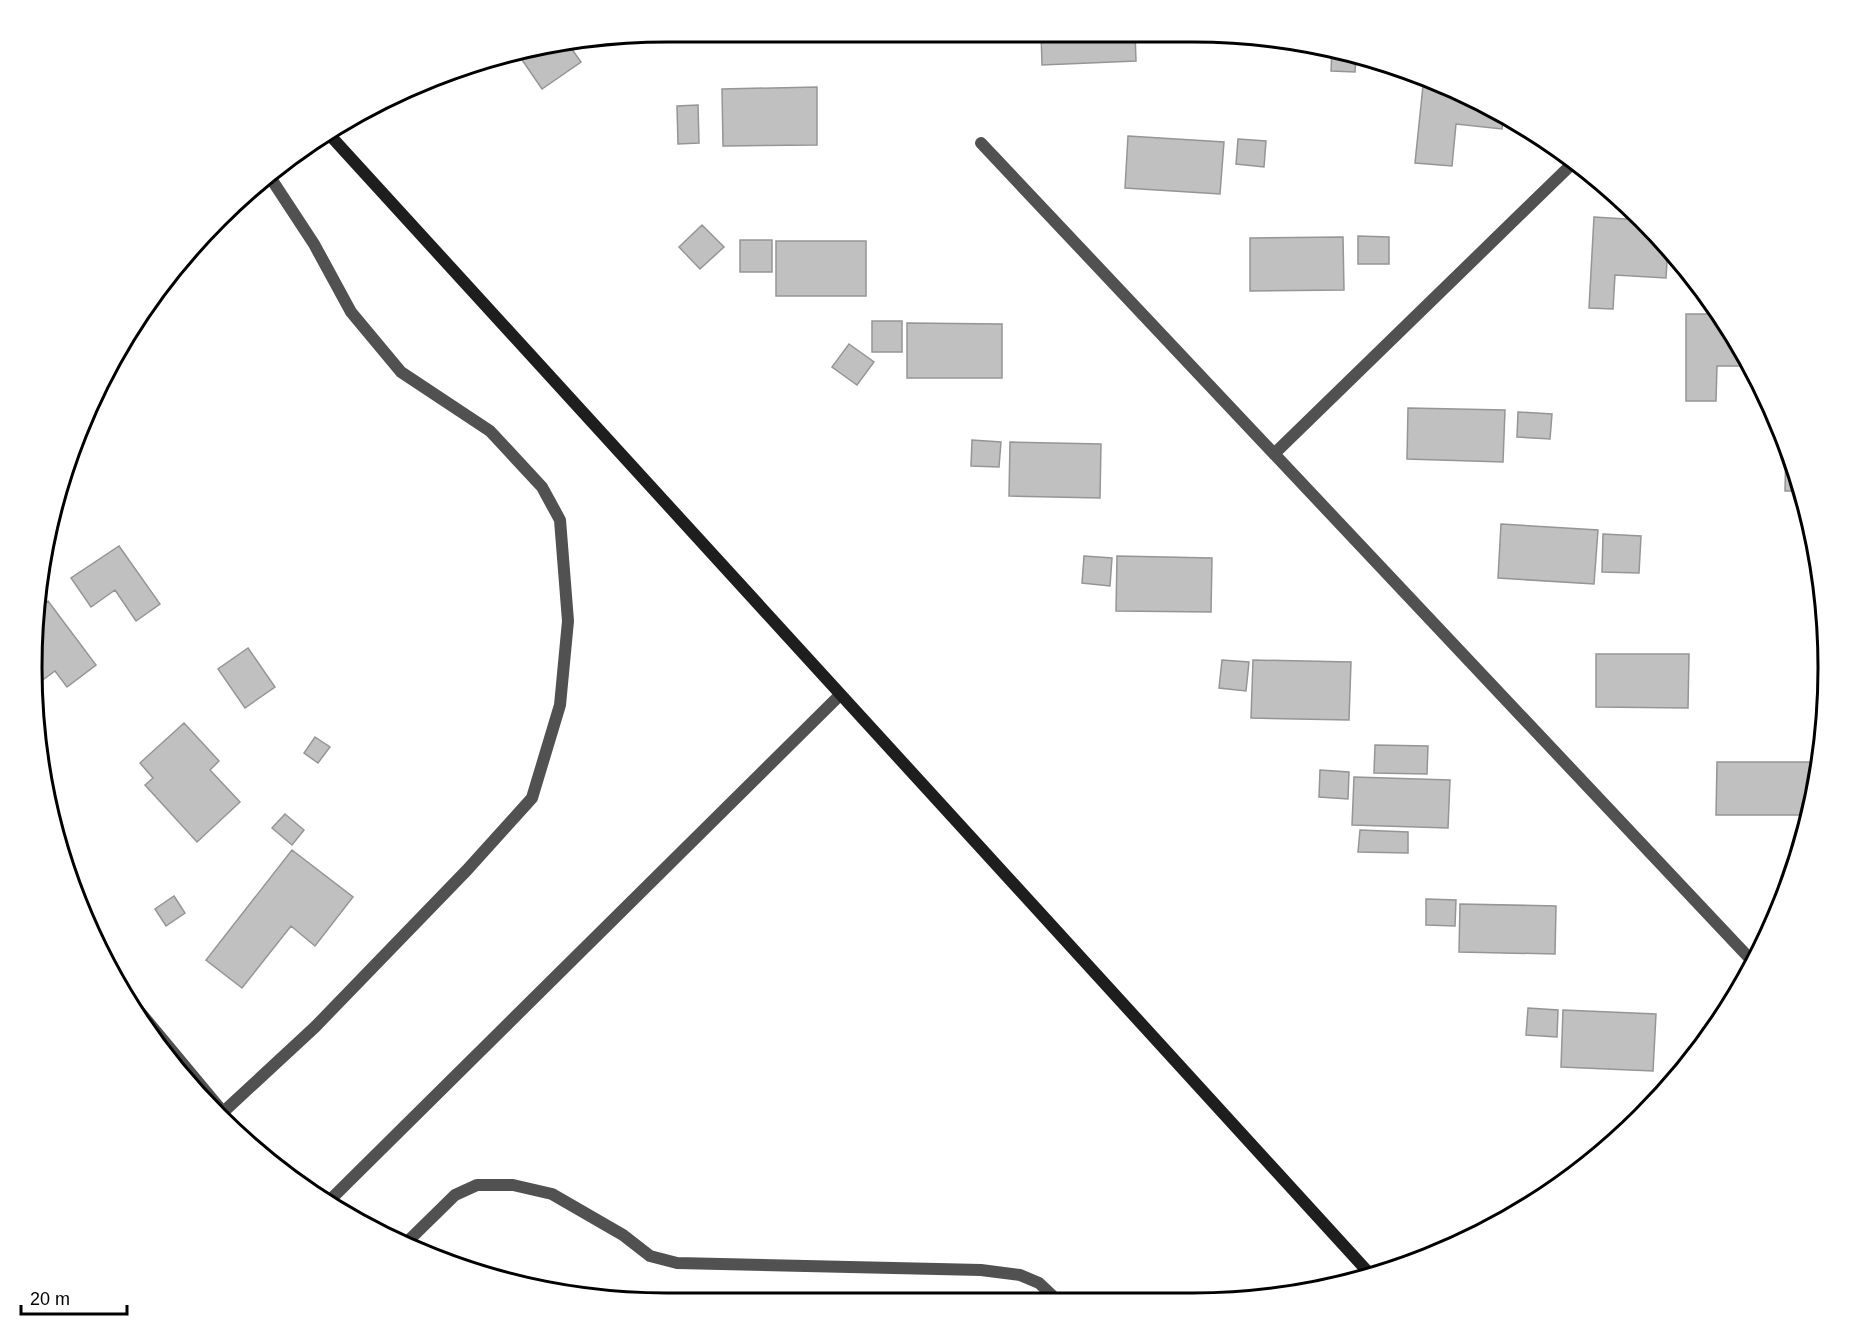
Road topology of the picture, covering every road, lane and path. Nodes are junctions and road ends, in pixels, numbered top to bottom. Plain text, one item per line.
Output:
1 (333, 139) edge
2 (981, 143) dead end
3 (1568, 168) edge
4 (273, 182) edge
5 (1274, 454) junction
6 (840, 695) junction
7 (1747, 956) edge
8 (225, 1110) edge
9 (334, 1196) edge
10 (412, 1237) edge
11 (1365, 1269) edge
12 (1050, 1293) edge

1 - 6 main road
2 - 5 street
3 - 5 street
4 - 8 street
5 - 7 street
6 - 9 street
6 - 11 main road
10 - 12 street

